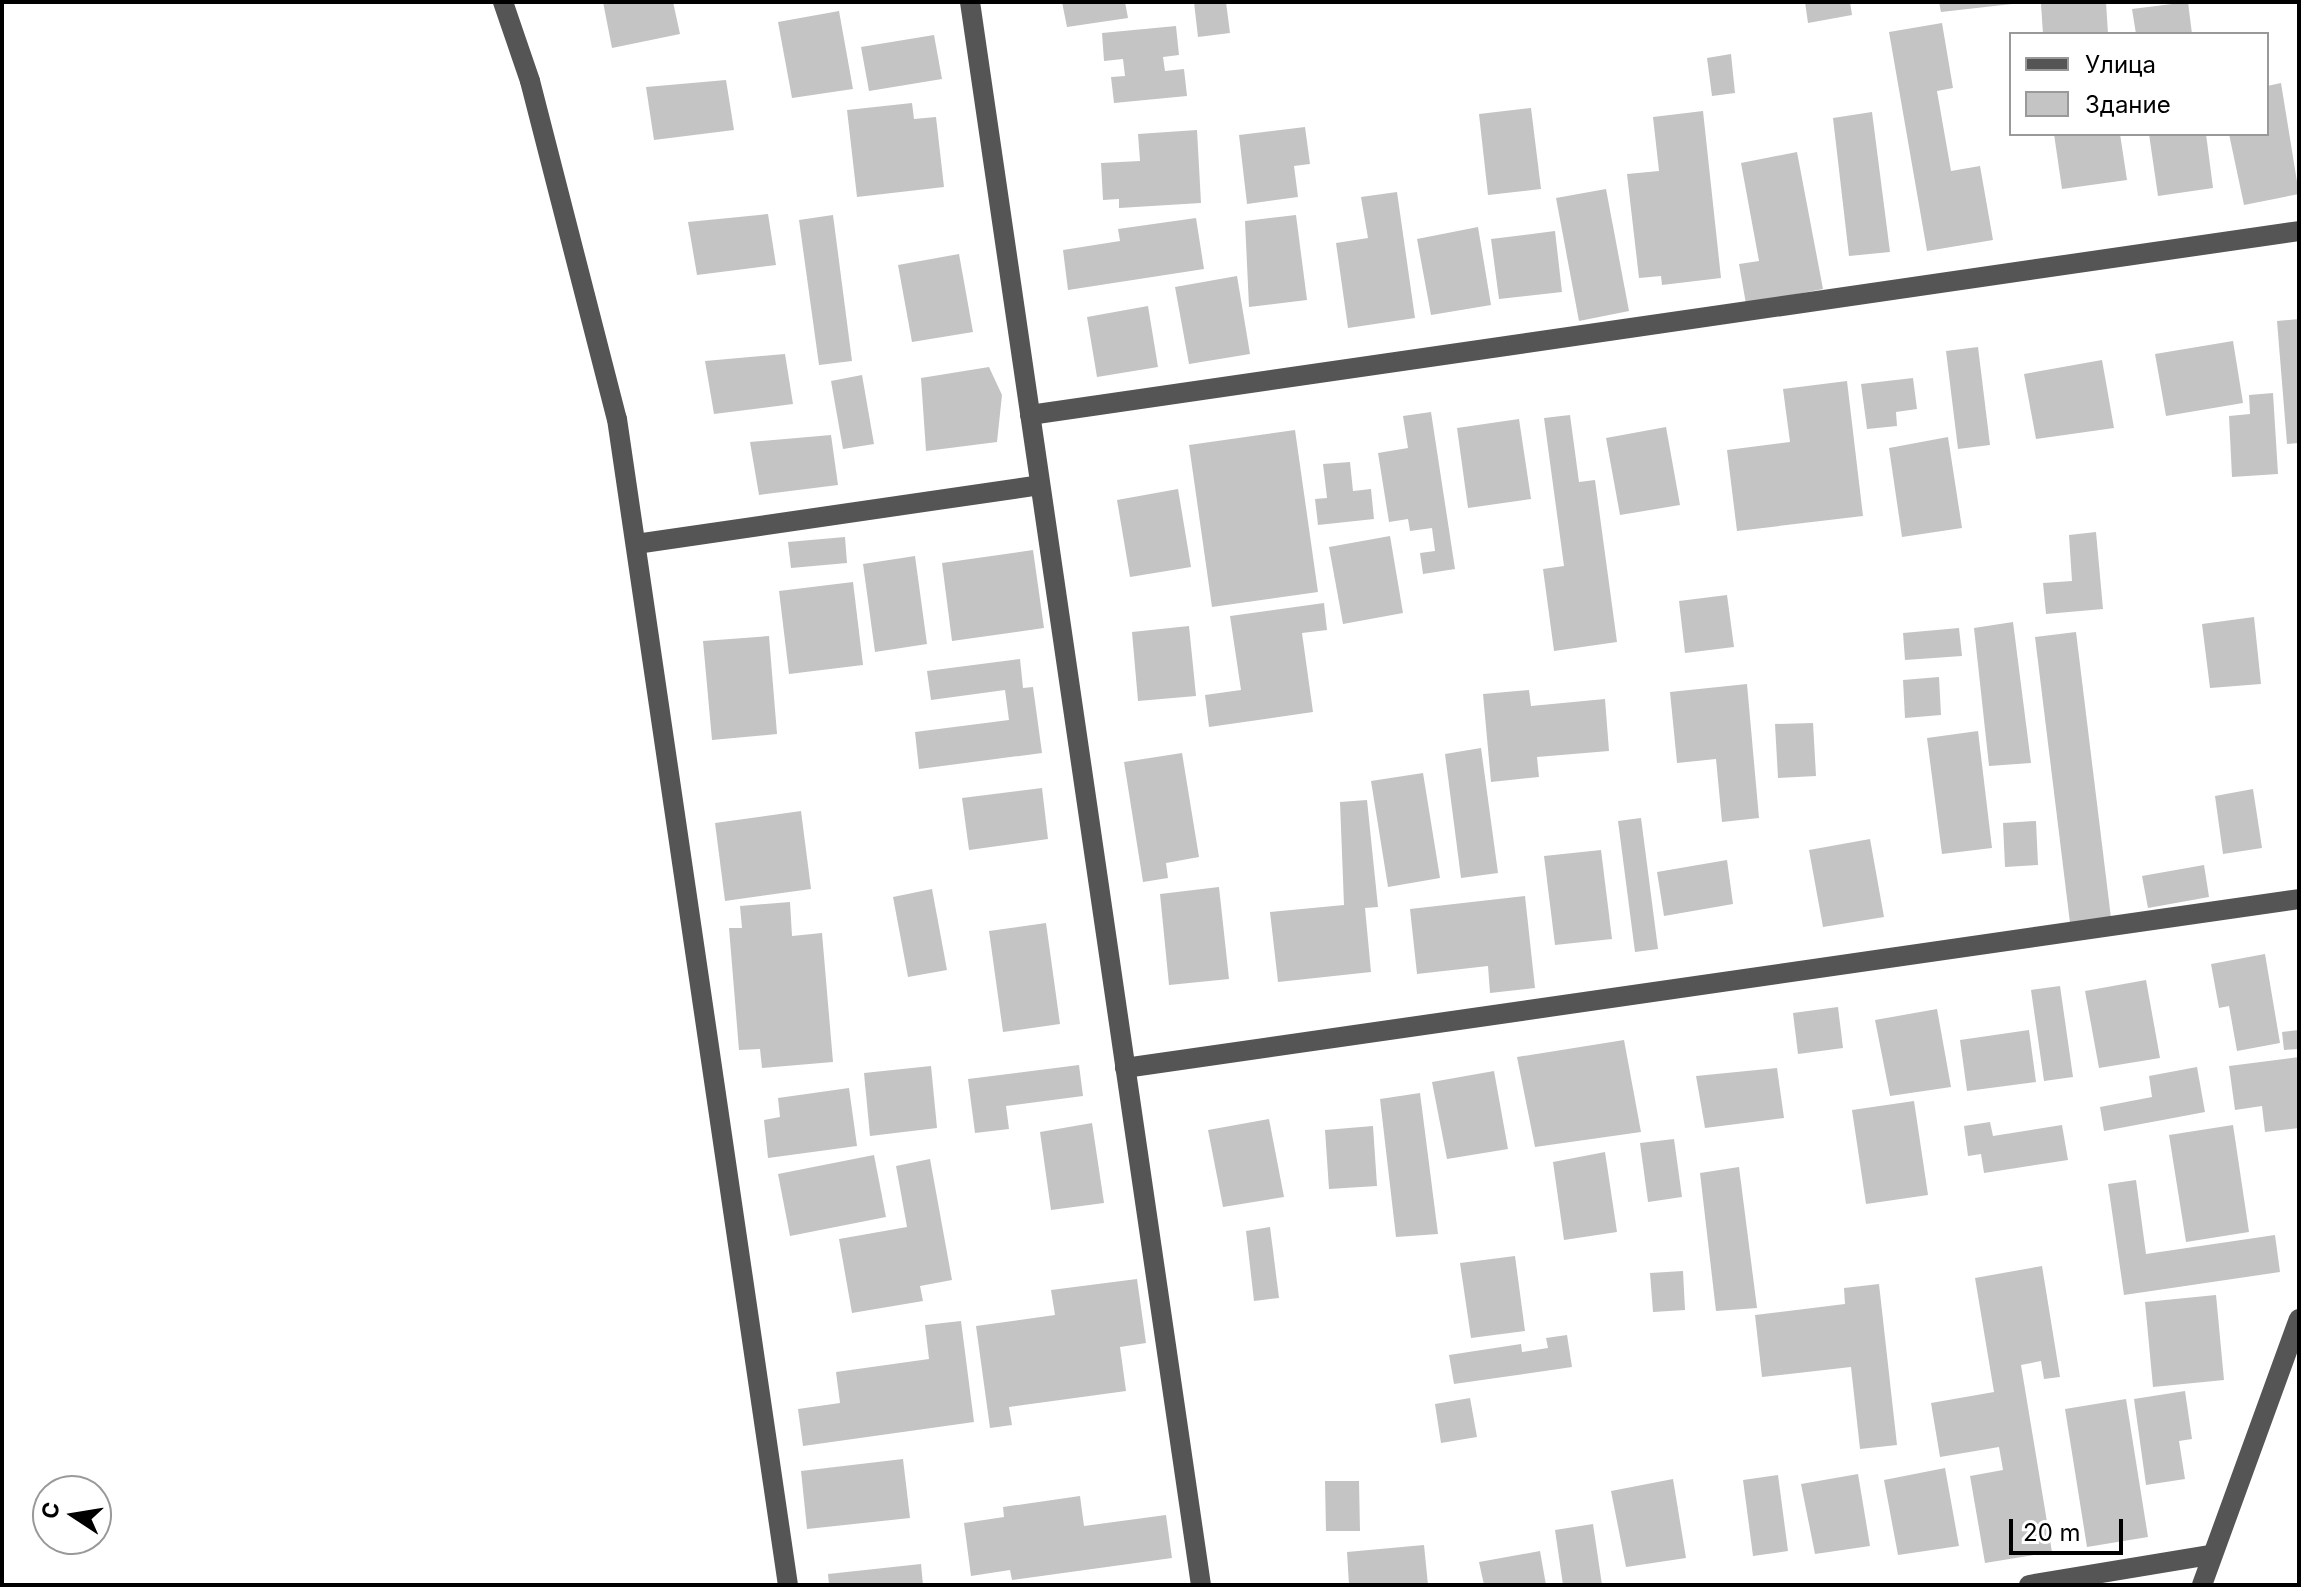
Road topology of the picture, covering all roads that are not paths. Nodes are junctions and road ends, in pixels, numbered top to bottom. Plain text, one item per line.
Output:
1 (503, 2) edge
2 (970, 2) edge
3 (2299, 231) edge
4 (1030, 415) junction
5 (1040, 485) junction
6 (636, 544) junction
7 (2299, 899) edge
8 (1125, 1068) junction
9 (2299, 1319) edge
10 (2211, 1555) junction
11 (788, 1585) edge
12 (1201, 1585) edge
13 (2029, 1585) edge
14 (2202, 1585) edge

1 - 6 street
2 - 4 street
3 - 4 street
4 - 5 street
5 - 6 street
5 - 8 street
6 - 11 street
7 - 8 street
8 - 12 street
9 - 10 street
10 - 13 street
10 - 14 street

